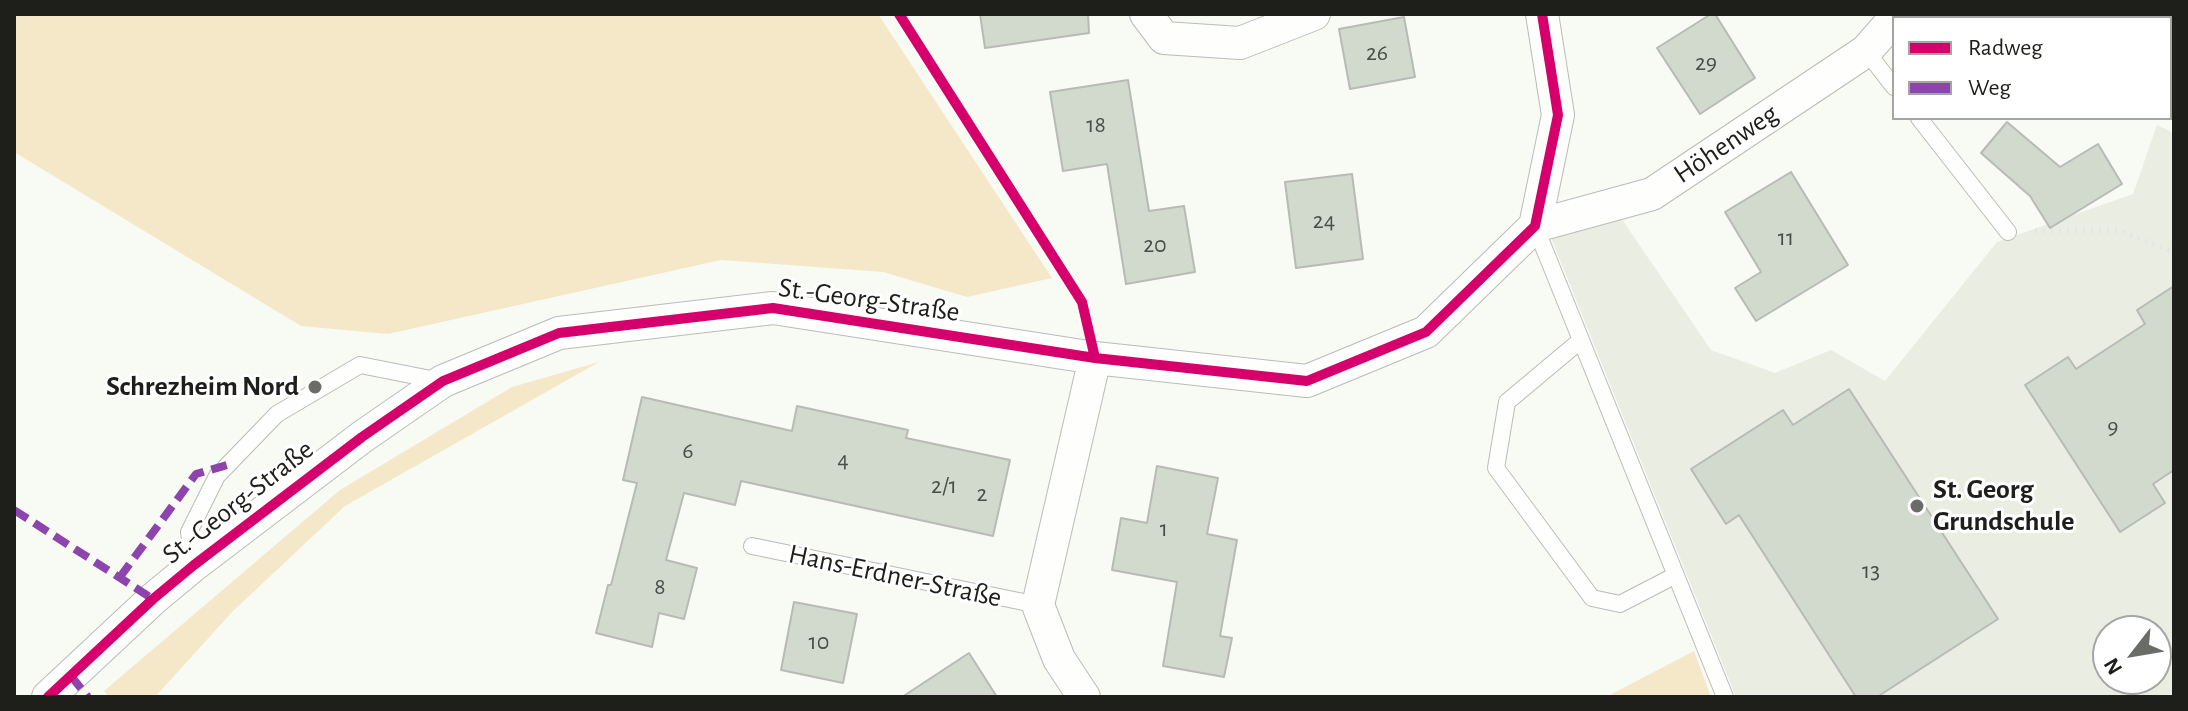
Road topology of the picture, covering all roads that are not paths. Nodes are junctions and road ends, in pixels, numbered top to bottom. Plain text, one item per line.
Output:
1 (1146, 14) edge
2 (1314, 14) edge
3 (1542, 14) edge
4 (1892, 22) edge
5 (1866, 51) junction
6 (1892, 84) edge
7 (1921, 120) edge
8 (1535, 226) junction
9 (2008, 232) road end
10 (1581, 340) junction
11 (1095, 358) junction
12 (443, 381) junction
13 (752, 546) dead end
14 (194, 565) junction
15 (1676, 575) junction
16 (1038, 605) junction
17 (48, 697) edge
18 (1084, 697) edge
19 (1725, 697) edge

1 - 2 street
3 - 8 street
4 - 5 street, Höhenweg
5 - 6 lane
5 - 8 street, Höhenweg
7 - 9 lane
8 - 10 lane
8 - 11 street, St.-Georg-Straße
10 - 15 lane
10 - 15 lane
11 - 12 street, St.-Georg-Straße
11 - 16 street, Hans-Erdner-Straße
12 - 14 street, St.-Georg-Straße
12 - 14 lane
13 - 16 lane, Hans-Erdner-Straße
14 - 17 street, St.-Georg-Straße
15 - 19 lane
16 - 18 street, Hans-Erdner-Straße

